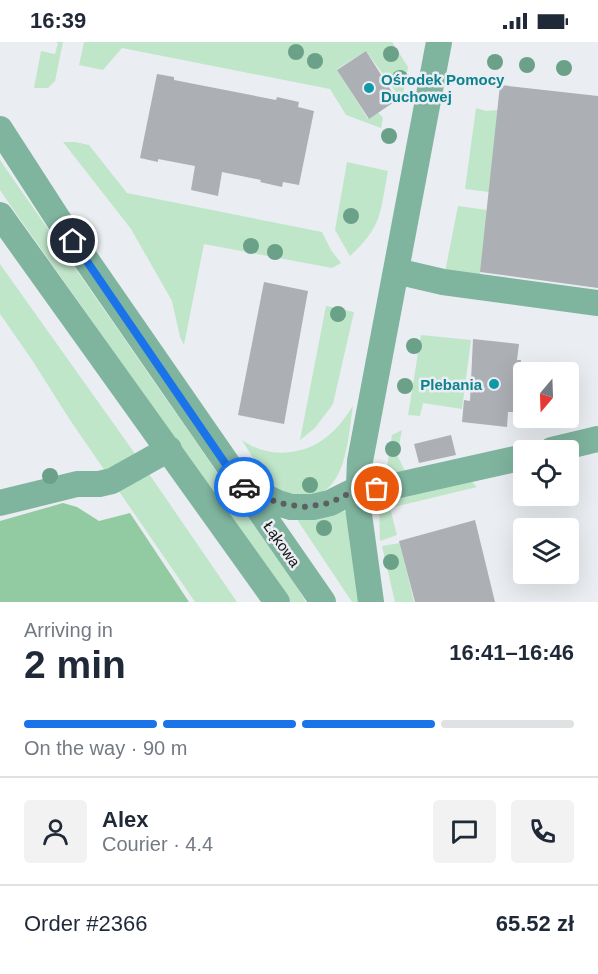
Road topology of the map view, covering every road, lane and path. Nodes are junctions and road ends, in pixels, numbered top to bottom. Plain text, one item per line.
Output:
1 (439, 42) edge
2 (0, 129) edge
3 (0, 215) edge
4 (396, 271) junction
5 (598, 303) edge
6 (598, 439) edge
7 (579, 444) edge
8 (169, 449) junction
9 (513, 459) edge
10 (240, 485) junction
11 (358, 489) junction
12 (0, 503) edge
13 (277, 602) edge
14 (323, 602) edge
15 (371, 602) edge

1 - 4 street
2 - 10 street, Łąkowa
3 - 8 street
4 - 5 street
4 - 11 street
6 - 7 street
8 - 12 street
8 - 13 street
9 - 11 street
10 - 11 street
10 - 14 street, Łąkowa
11 - 15 street

